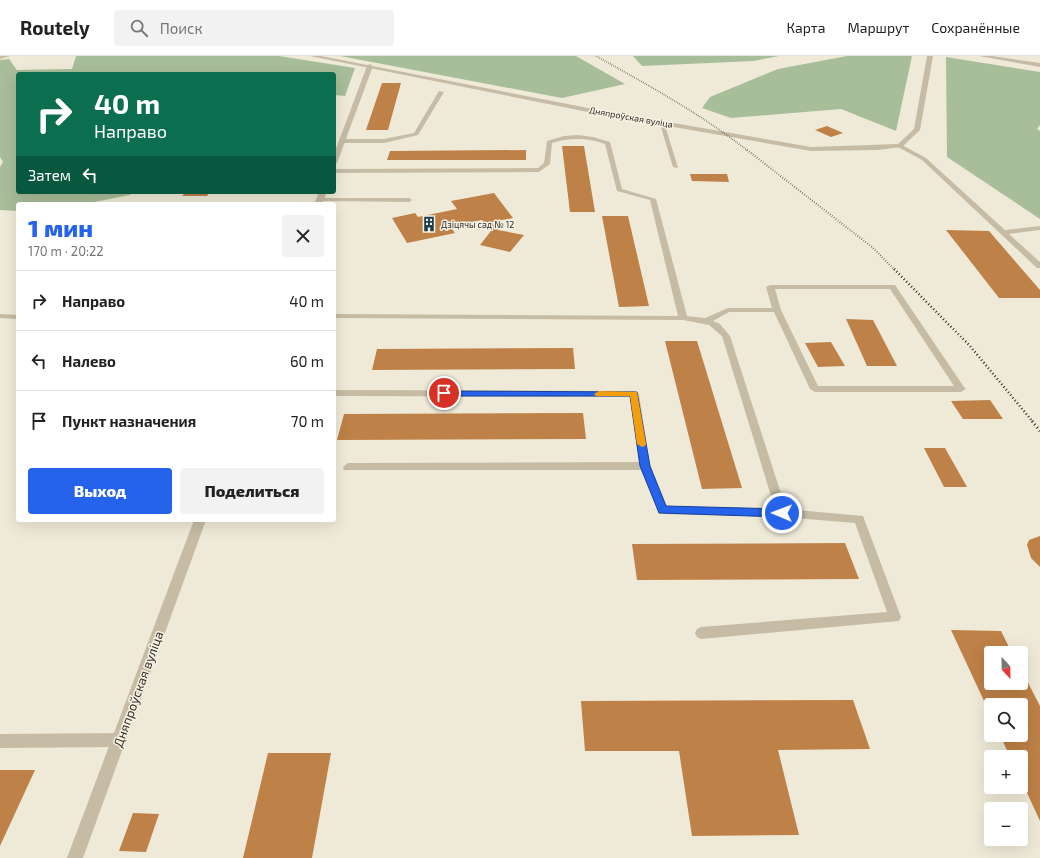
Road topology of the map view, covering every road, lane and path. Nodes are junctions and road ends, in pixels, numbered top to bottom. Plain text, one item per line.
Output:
1 (7, 56) edge
2 (312, 56) edge
3 (930, 56) edge
4 (982, 56) edge
5 (0, 57) edge
6 (1040, 65) edge
7 (370, 66) junction
8 (441, 92) dead end
9 (661, 122) junction
10 (342, 141) junction
11 (900, 146) junction
12 (336, 158) edge
13 (676, 167) dead end
14 (336, 171) edge
15 (409, 200) dead end
16 (319, 202) edge
17 (1040, 228) edge
18 (1005, 232) junction
19 (1040, 266) edge
20 (777, 310) junction
21 (0, 316) edge
22 (336, 316) edge
23 (16, 317) edge
24 (683, 318) junction
25 (706, 321) junction
26 (336, 393) edge
27 (645, 466) junction
28 (348, 467) dead end
29 (782, 513) junction
30 (199, 522) edge
31 (701, 632) dead end
32 (120, 740) junction
33 (0, 741) edge
34 (75, 858) edge

1 - 5 street
2 - 7 street, Дняпроўская вуліца
3 - 11 street
4 - 6 street
7 - 9 street, Дняпроўская вуліца
7 - 10 street
8 - 10 lane
9 - 11 street, Дняпроўская вуліца
9 - 13 lane
10 - 12 street
11 - 18 lane
14 - 24 lane
15 - 16 lane
17 - 18 lane
18 - 19 lane
20 - 20 lane
20 - 25 lane
21 - 23 lane
22 - 24 lane
24 - 25 lane
25 - 29 lane
26 - 27 lane
27 - 28 lane
27 - 29 lane
29 - 31 lane
30 - 32 street, Дняпроўская вуліца
32 - 33 lane
32 - 34 street, Дняпроўская вуліца

